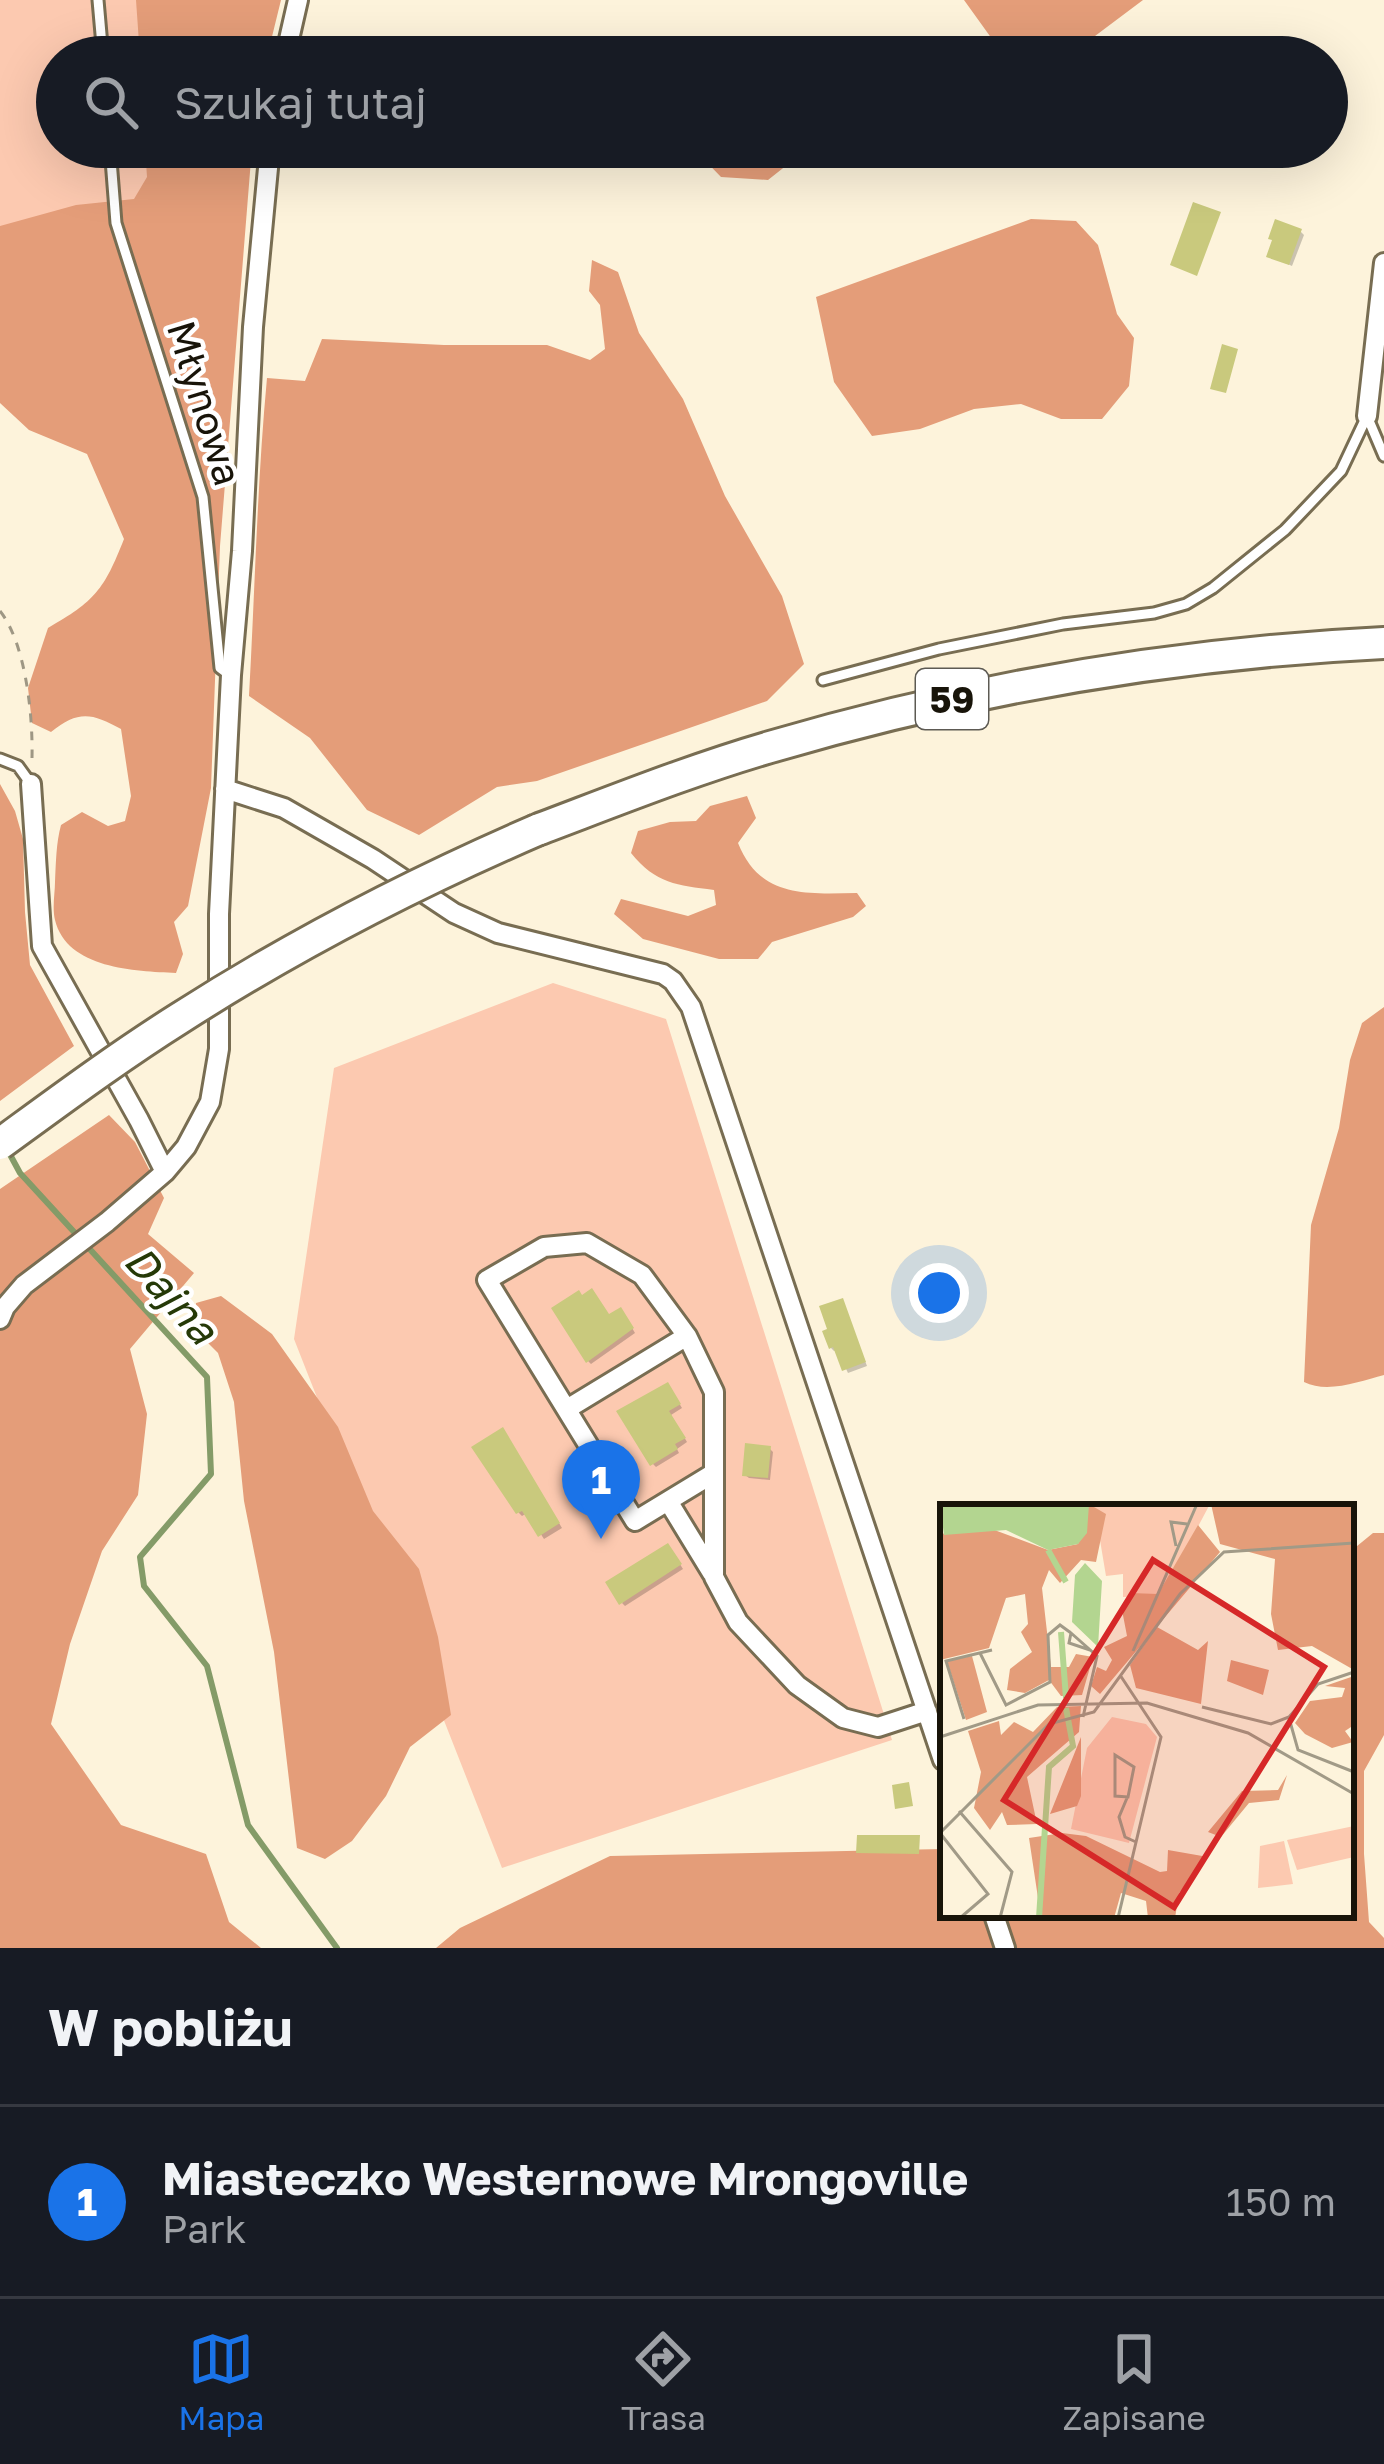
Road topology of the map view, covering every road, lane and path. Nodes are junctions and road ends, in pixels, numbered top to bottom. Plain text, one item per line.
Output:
1 (98, 0) edge
2 (298, 0) edge
3 (101, 36) edge
4 (290, 36) edge
5 (112, 168) edge
6 (268, 168) edge
7 (1384, 263) edge
8 (1367, 416) junction
9 (1384, 455) edge
10 (0, 611) edge
11 (1384, 643) edge
12 (231, 675) junction
13 (823, 680) dead end
14 (0, 759) edge
15 (32, 784) junction
16 (225, 789) junction
17 (0, 1144) edge
18 (165, 1172) junction
19 (0, 1319) edge
20 (687, 1336) junction
21 (567, 1409) junction
22 (714, 1473) junction
23 (668, 1501) junction
24 (714, 1577) junction
25 (927, 1711) junction
26 (940, 1751) edge
27 (995, 1918) edge
28 (1005, 1948) edge

1 - 3 lane
2 - 4 street
5 - 12 lane, Młynowa
6 - 12 street
7 - 8 street
8 - 9 lane
8 - 13 lane
10 - 15 path
11 - 17 main road, 59, bridge
12 - 16 street
14 - 15 lane
15 - 18 street
16 - 18 street
16 - 25 street
18 - 19 street
20 - 21 street
20 - 21 street
20 - 22 street
21 - 23 street
22 - 23 street
22 - 24 street
23 - 24 street
24 - 25 street
25 - 26 street
27 - 28 street

